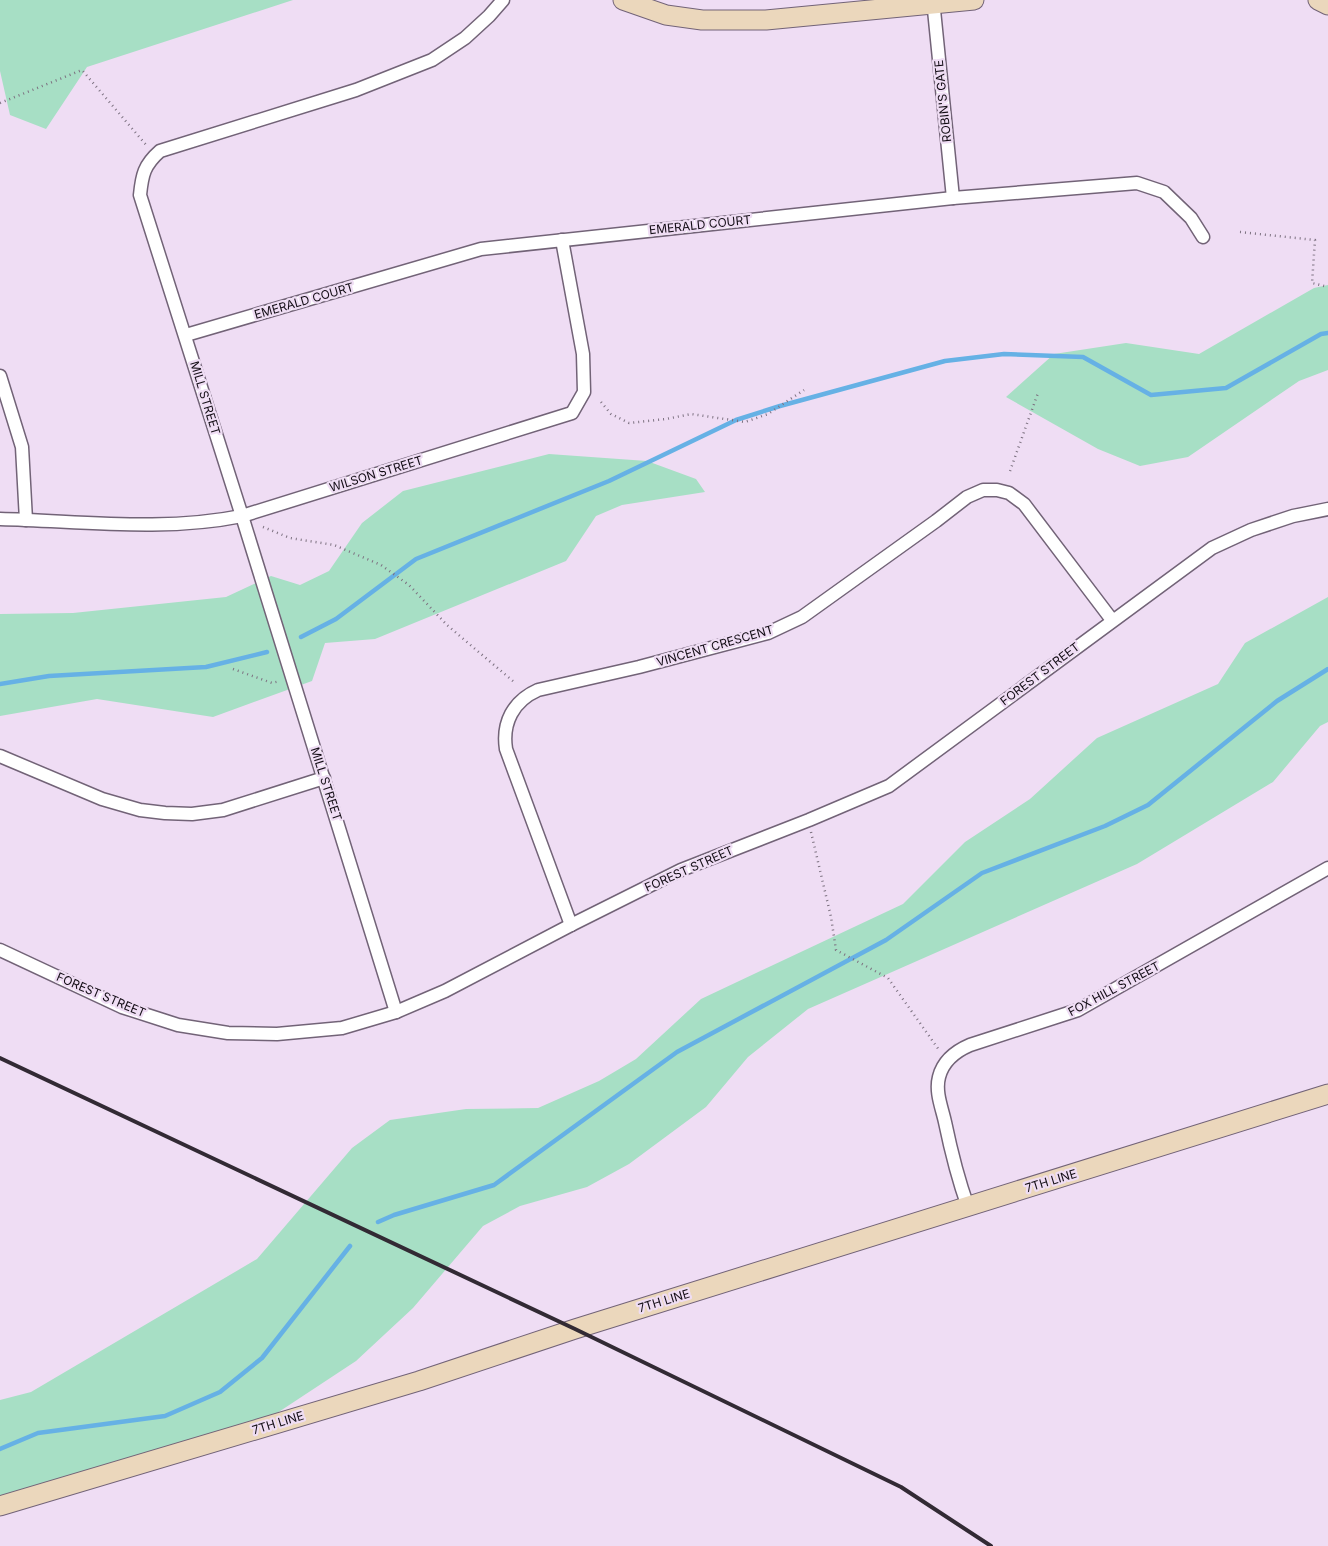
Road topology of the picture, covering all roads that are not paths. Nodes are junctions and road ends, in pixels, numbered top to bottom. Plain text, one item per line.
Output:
1 (503, 0) edge
2 (623, 0) edge
3 (974, 0) edge
4 (1318, 0) edge
5 (933, 2) edge
6 (1328, 5) edge
7 (953, 198) junction
8 (1202, 238) dead end
9 (562, 240) junction
10 (186, 335) junction
11 (0, 376) edge
12 (1328, 509) edge
13 (242, 516) junction
14 (0, 519) edge
15 (26, 520) junction
16 (1112, 620) junction
17 (0, 756) edge
18 (324, 778) junction
19 (1328, 868) edge
20 (571, 925) junction
21 (0, 950) edge
22 (396, 1012) junction
23 (1328, 1094) edge
24 (968, 1207) junction
25 (0, 1506) edge

1 - 10 street, MILL STREET
2 - 5 street
3 - 5 street
4 - 6 street
5 - 7 street, ROBIN'S GATE
7 - 8 street, EMERALD COURT
7 - 9 street, EMERALD COURT
9 - 10 street, EMERALD COURT
9 - 13 street, WILSON STREET
10 - 13 street, MILL STREET
11 - 15 street
12 - 16 street, FOREST STREET
13 - 15 street, WILSON STREET
13 - 18 street, MILL STREET
14 - 15 street, WILSON STREET
16 - 20 street, FOREST STREET
16 - 20 street, VINCENT CRESCENT
17 - 18 street
18 - 22 street, MILL STREET
19 - 24 street, FOX HILL STREET
20 - 22 street, FOREST STREET
21 - 22 street, FOREST STREET
23 - 24 street, 7TH LINE
24 - 25 street, 7TH LINE

